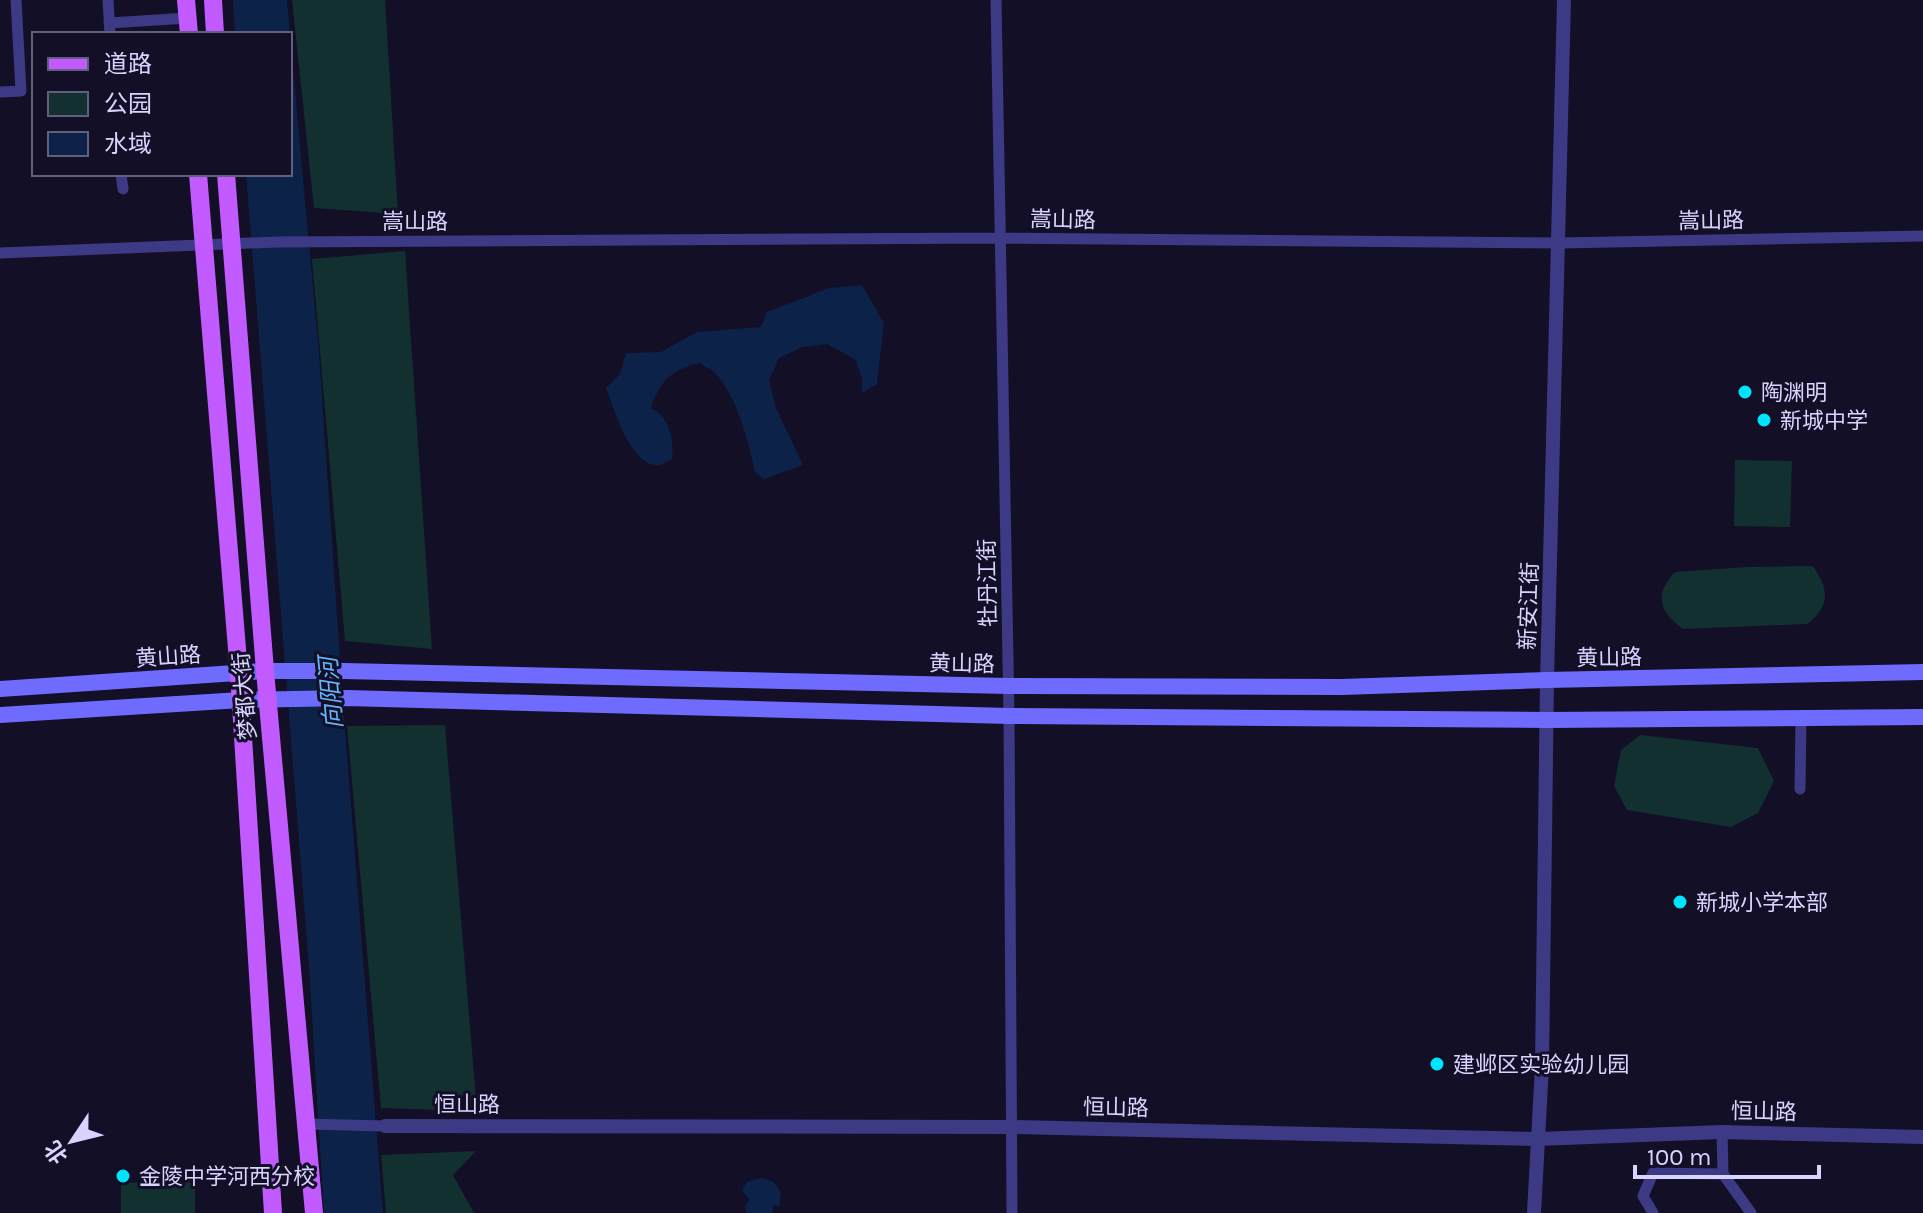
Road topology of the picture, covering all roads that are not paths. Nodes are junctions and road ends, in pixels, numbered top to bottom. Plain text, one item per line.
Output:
1 (16, 0) edge
2 (108, 0) edge
3 (213, 0) edge
4 (996, 0) edge
5 (1564, 0) edge
6 (188, 17) edge
7 (110, 28) edge
8 (215, 32) edge
9 (0, 92) edge
10 (121, 176) edge
11 (198, 176) edge
12 (226, 176) edge
13 (123, 189) dead end
14 (1923, 236) edge
15 (1001, 238) junction
16 (1559, 243) junction
17 (232, 244) junction
18 (203, 245) junction
19 (0, 253) edge
20 (265, 671) junction
21 (1923, 672) edge
22 (239, 673) junction
23 (1547, 680) junction
24 (1008, 686) junction
25 (0, 689) edge
26 (241, 700) junction
27 (269, 700) junction
28 (0, 715) edge
29 (1009, 716) junction
30 (1923, 717) edge
31 (1801, 718) junction
32 (1547, 720) junction
33 (1800, 789) dead end
34 (307, 1124) junction
35 (385, 1126) joint
36 (1012, 1127) junction
37 (1722, 1132) junction
38 (1923, 1137) edge
39 (1537, 1139) junction
40 (1723, 1174) junction
41 (273, 1213) edge
42 (314, 1213) edge
43 (1012, 1213) edge
44 (1534, 1213) edge
45 (1653, 1213) edge
46 (1751, 1213) edge

1 - 9 street
2 - 7 street
3 - 8 main road
4 - 15 street, 牡丹江街
5 - 16 street, 新安江街
6 - 7 street
10 - 13 street
11 - 18 main road, 梦都大街
12 - 17 main road, 梦都大街
14 - 16 street, 嵩山路
15 - 16 street, 嵩山路
15 - 17 street, 嵩山路
15 - 24 street, 牡丹江街
16 - 23 street, 新安江街
17 - 18 street, 嵩山路
17 - 20 main road, 梦都大街
18 - 19 street, 嵩山路
18 - 22 main road, 梦都大街
20 - 22 main road, 黄山路
20 - 24 main road, 黄山路
20 - 27 main road, 梦都大街
21 - 23 main road, 黄山路
22 - 25 main road, 黄山路
22 - 26 main road, 梦都大街
23 - 24 main road, 黄山路
23 - 32 street, 新安江街
24 - 29 street, 牡丹江街
26 - 27 main road
26 - 28 main road
26 - 41 main road, 梦都大街
27 - 29 main road
27 - 34 main road, 梦都大街
29 - 32 main road
29 - 36 street, 牡丹江街
30 - 31 main road
31 - 32 main road
31 - 33 street
32 - 39 street, 新安江街
34 - 35 street, 恒山路
34 - 42 main road, 梦都大街
35 - 36 street, 恒山路
36 - 39 street, 恒山路
36 - 43 street, 牡丹江街
37 - 38 street, 恒山路
37 - 39 street, 恒山路
37 - 40 street
39 - 44 street, 新安江街
40 - 45 street
40 - 46 street

